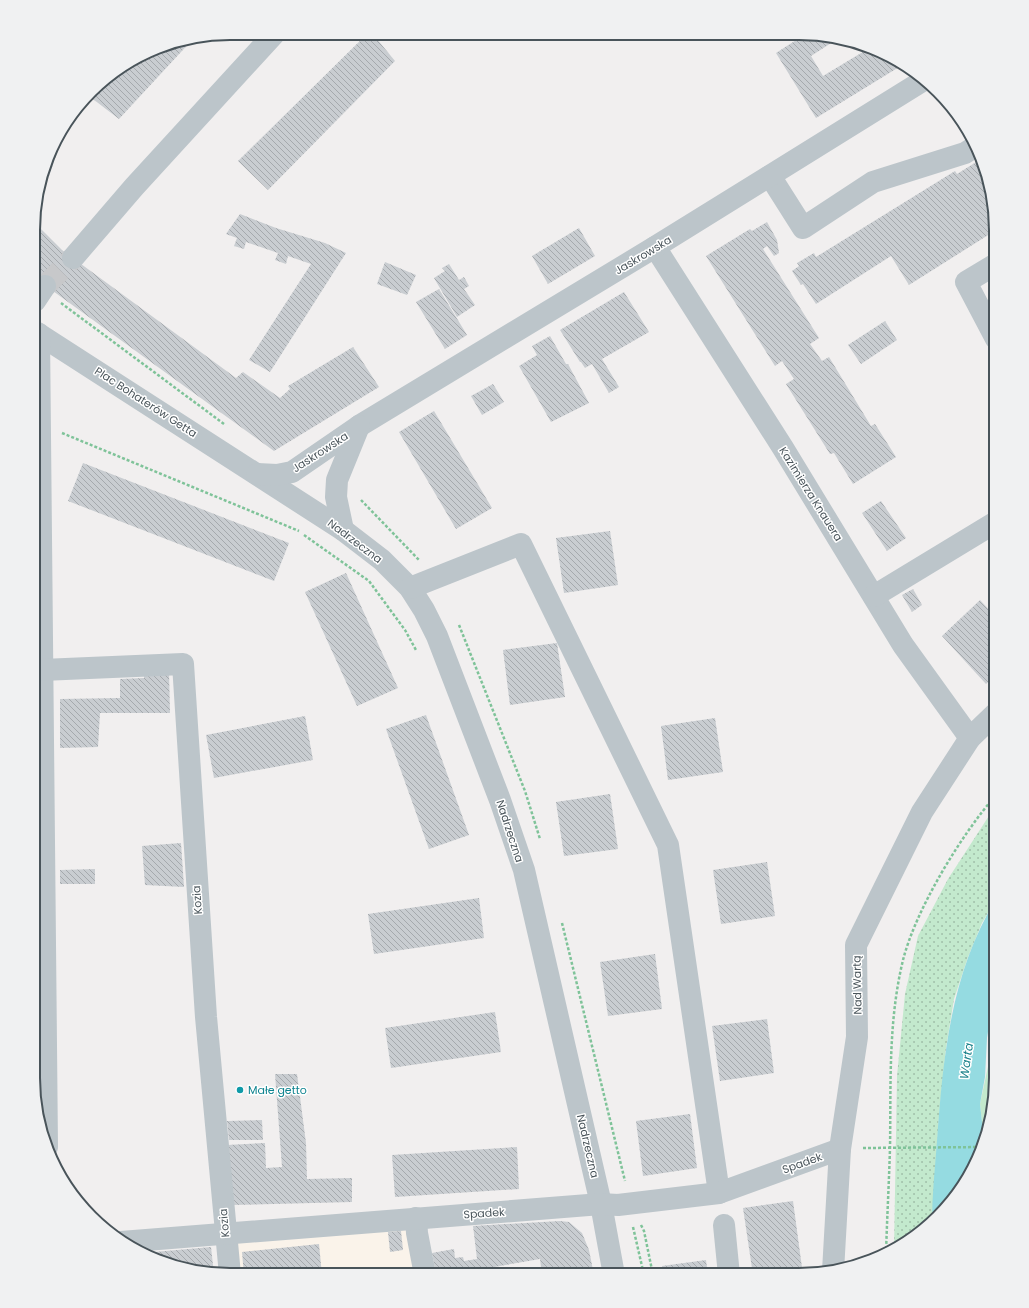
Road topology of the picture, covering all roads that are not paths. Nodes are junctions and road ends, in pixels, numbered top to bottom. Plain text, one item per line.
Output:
1 (269, 40) edge
2 (919, 83) edge
3 (971, 150) edge
4 (770, 176) junction
5 (655, 248) junction
6 (73, 258) tunnel mouth
7 (989, 268) edge
8 (989, 326) edge
9 (40, 334) edge
10 (40, 423) edge
11 (359, 426) junction
12 (257, 474) junction
13 (989, 526) edge
14 (343, 530) junction
15 (410, 588) junction
16 (874, 596) junction
17 (42, 670) junction
18 (989, 720) edge
19 (970, 738) junction
20 (47, 1129) edge
21 (840, 1149) junction
22 (719, 1193) junction
23 (612, 1204) junction
24 (416, 1218) junction
25 (724, 1225) dead end
26 (225, 1234) junction
27 (132, 1241) edge
28 (833, 1264) edge
29 (229, 1268) edge
30 (424, 1268) edge
31 (614, 1268) edge
32 (728, 1268) edge

1 - 6 street
2 - 4 street, Jaskrowska
3 - 4 street
4 - 5 street, Jaskrowska
5 - 11 street, Jaskrowska
5 - 16 street, Kazimierza Knauera
7 - 8 street
9 - 12 street, Plac Bohaterów Getta
10 - 17 street
11 - 12 street, Jaskrowska
11 - 14 street, Jaskrowska
12 - 14 street, Nadrzeczna
13 - 16 street
14 - 15 street, Nadrzeczna
15 - 22 street
15 - 23 street, Nadrzeczna
16 - 19 street, Kazimierza Knauera
17 - 20 street
17 - 26 street, Kozia
18 - 19 street, Nad Wartą
19 - 21 street, Nad Wartą
21 - 22 street, Spadek
21 - 28 street, Nad Wartą
22 - 23 street, Spadek
23 - 24 street, Spadek
23 - 31 street, Nadrzeczna
24 - 26 street, Spadek
24 - 30 street
25 - 32 street
26 - 27 street, Spadek
26 - 29 street, Kozia

